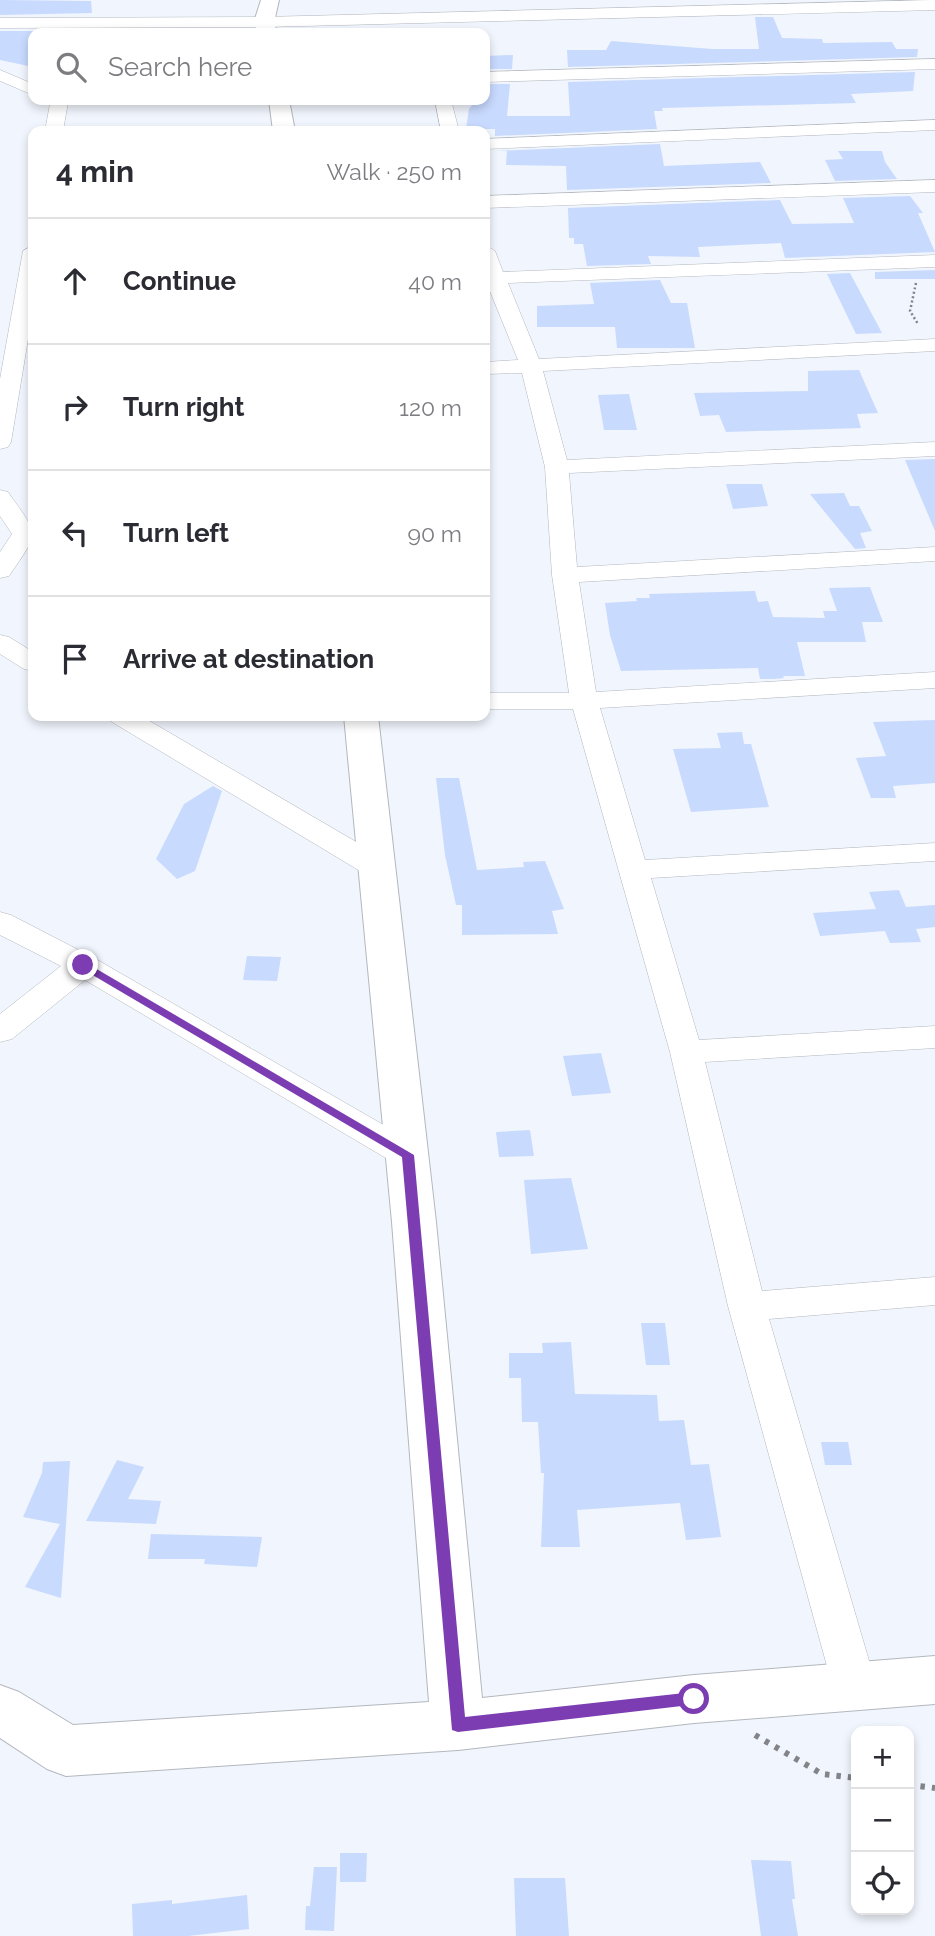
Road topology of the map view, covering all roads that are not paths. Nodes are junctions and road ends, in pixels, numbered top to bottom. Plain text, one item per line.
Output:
1 (270, 0) edge
2 (935, 5) edge
3 (0, 23) edge
4 (23, 24) junction
5 (265, 28) edge
6 (0, 34) edge
7 (935, 64) edge
8 (0, 75) edge
9 (490, 77) edge
10 (28, 88) edge
11 (58, 105) edge
12 (280, 105) edge
13 (444, 105) edge
14 (935, 125) edge
15 (55, 126) edge
16 (283, 126) edge
17 (449, 126) edge
18 (490, 144) edge
19 (935, 186) edge
20 (490, 202) edge
21 (927, 261) edge
22 (490, 266) edge
23 (494, 278) junction
24 (28, 280) edge
25 (932, 346) edge
26 (531, 366) junction
27 (490, 368) edge
28 (0, 442) edge
29 (935, 450) edge
30 (557, 467) junction
31 (0, 497) edge
32 (935, 554) edge
33 (0, 571) edge
34 (565, 575) junction
35 (0, 643) edge
36 (28, 660) edge
37 (935, 680) edge
38 (490, 701) edge
39 (584, 701) junction
40 (130, 721) edge
41 (361, 721) edge
42 (935, 852) edge
43 (376, 867) junction
44 (634, 870) junction
45 (0, 922) edge
46 (83, 965) junction
47 (0, 1031) edge
48 (935, 1037) edge
49 (686, 1052) junction
50 (408, 1155) junction
51 (935, 1291) edge
52 (747, 1306) junction
53 (935, 1680) edge
54 (855, 1688) junction
55 (0, 1709) edge
56 (458, 1725) junction

1 - 5 street
2 - 5 street
3 - 4 street
4 - 5 street
4 - 6 street
7 - 9 street
8 - 10 street
11 - 15 street
12 - 16 street
13 - 17 street
14 - 18 street
19 - 20 street
21 - 23 street
22 - 23 street
23 - 26 street
24 - 28 street
25 - 26 street
26 - 27 street
26 - 30 street
29 - 30 street
30 - 34 street
31 - 33 street
32 - 34 street
34 - 39 street
35 - 36 street
37 - 39 street
38 - 39 street
39 - 44 street
40 - 43 street
41 - 43 street
42 - 44 street
43 - 50 street
44 - 49 street
45 - 46 street
46 - 47 street
46 - 50 street
48 - 49 street
49 - 52 street
50 - 56 street
51 - 52 street
52 - 54 street
53 - 54 street
54 - 56 street
55 - 56 street

